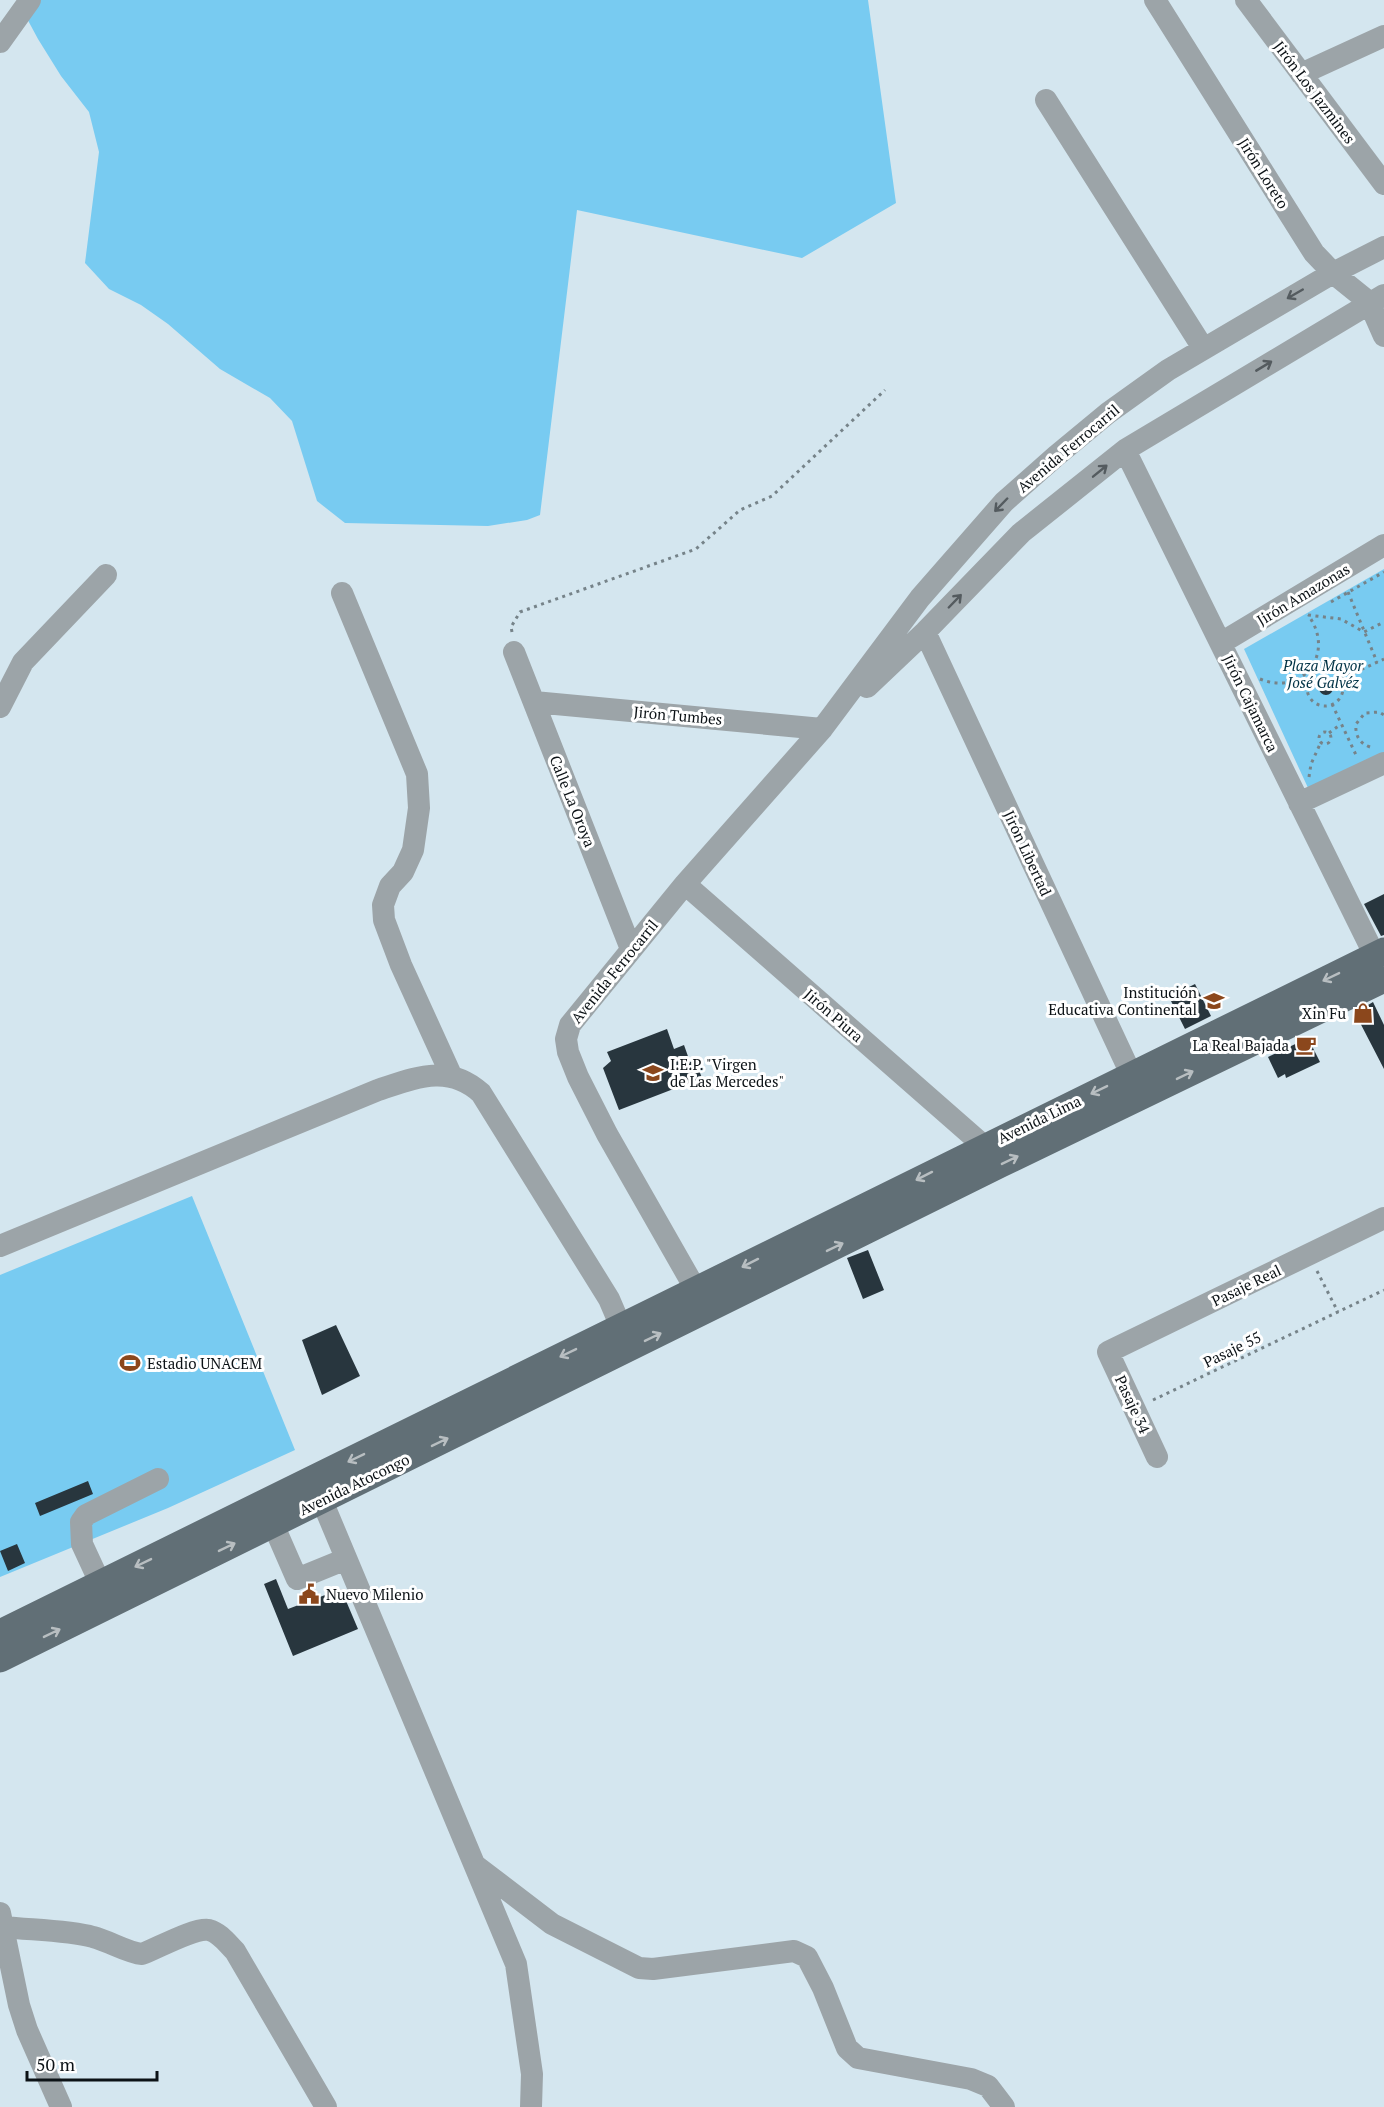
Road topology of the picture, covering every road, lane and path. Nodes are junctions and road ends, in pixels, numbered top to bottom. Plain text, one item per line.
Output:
1 (30, 0) edge
2 (1155, 0) edge
3 (1246, 0) edge
4 (1384, 36) edge
5 (0, 42) edge
6 (1301, 74) junction
7 (1046, 100) dead end
8 (1384, 184) edge
9 (1384, 247) edge
10 (1333, 273) junction
11 (1376, 298) edge
12 (1384, 336) edge
13 (1203, 348) junction
14 (885, 390) dead end
15 (1125, 450) junction
16 (1384, 545) edge
17 (1384, 572) edge
18 (106, 575) dead end
19 (1348, 592) junction
20 (342, 593) dead end
21 (1328, 604) dead end
22 (1318, 610) dead end
23 (1308, 615) junction
24 (1384, 622) edge
25 (925, 632) junction
26 (1364, 632) junction
27 (1221, 643) junction
28 (514, 652) joint
29 (1384, 659) edge
30 (1377, 662) junction
31 (1314, 664) junction
32 (1256, 669) dead end
33 (1317, 672) junction
34 (1260, 679) junction
35 (1341, 679) junction
36 (1265, 690) dead end
37 (534, 702) junction
38 (1332, 704) junction
39 (0, 707) edge
40 (1384, 715) edge
41 (1341, 723) junction
42 (822, 729) junction
43 (1329, 733) junction
44 (1357, 738) junction
45 (1349, 741) junction
46 (1321, 742) junction
47 (1380, 755) edge
48 (1356, 757) dead end
49 (1305, 776) dead end
50 (1299, 802) junction
51 (685, 884) junction
52 (631, 949) junction
53 (1381, 962) edge
54 (1131, 1074) junction
55 (452, 1077) junction
56 (984, 1146) junction
57 (1384, 1218) edge
58 (0, 1246) edge
59 (1308, 1255) junction
60 (1384, 1290) edge
61 (702, 1300) junction
62 (1338, 1312) junction
63 (622, 1340) junction
64 (1108, 1352) joint
65 (1135, 1409) junction
66 (1157, 1457) dead end
67 (158, 1479) dead end
68 (317, 1490) junction
69 (268, 1514) junction
70 (346, 1559) junction
71 (105, 1594) junction
72 (0, 1634) edge
73 (0, 1659) edge
74 (475, 1865) junction
75 (2, 1920) edge
76 (62, 2107) edge
77 (326, 2107) edge
78 (531, 2107) edge
79 (1004, 2107) edge

1 - 5 street
2 - 10 street, Jirón Loreto
3 - 6 street, Jirón Los Jazmines
4 - 6 street
6 - 8 street, Jirón Los Jazmines
7 - 13 street
9 - 10 street, Avenida Ferrocarril
10 - 11 street, Jirón Loreto
10 -> 13 street, Avenida Ferrocarril
11 - 12 street, Jirón Loreto
15 -> 11 street, Avenida Ferrocarril
13 -> 42 street, Avenida Ferrocarril
14 - 28 path
25 -> 15 street, Avenida Ferrocarril
15 - 27 street, Jirón Cajamarca
16 - 27 street, Jirón Amazonas
17 - 19 path
18 - 39 street
19 - 21 path
19 - 26 path
20 - 55 street
22 - 23 path
23 - 26 path
23 - 31 path
24 - 26 path
25 - 42 street, Avenida Ferrocarril
25 - 54 street, Jirón Libertad
26 - 30 path
27 - 50 street, Jirón Cajamarca
28 - 37 street, Calle La Oroya
29 - 30 path
30 - 35 path
31 - 33 path
31 - 34 path
32 - 34 path
33 - 35 path
33 - 38 path
34 - 36 path
35 - 38 path
37 - 42 street, Jirón Tumbes
37 - 52 street, Calle La Oroya
38 - 41 path
40 - 44 path
41 - 43 path
41 - 45 path
42 - 51 street, Avenida Ferrocarril
43 - 46 path
43 - 46 path
44 - 45 path
44 - 47 path
45 - 48 path
46 - 49 path
47 - 50 street
50 - 53 street, Jirón Cajamarca
51 - 52 street, Avenida Ferrocarril
51 - 56 street, Jirón Piura
52 - 61 street, Avenida Ferrocarril
53 -> 54 main road, Avenida Lima
61 -> 53 main road, Avenida Lima
54 -> 56 main road, Avenida Lima
55 - 58 street
55 - 63 street
56 -> 61 main road, Avenida Lima
57 - 59 street, Pasaje Real
59 - 62 path
59 - 64 street, Pasaje Real
60 - 62 path, Pasaje 55
61 - 63 main road, Avenida Atocongo
62 - 65 path, Pasaje 55
63 - 68 main road, Avenida Atocongo
64 - 65 street, Pasaje 34
65 - 66 street, Pasaje 34
67 - 71 street
68 - 69 main road, Avenida Atocongo
68 - 70 street
69 - 70 street
69 - 71 main road, Avenida Atocongo
70 - 74 street
71 - 72 main road, Avenida Atocongo
73 -> 71 main road, Avenida Atocongo
74 - 78 street
74 - 79 street
75 - 76 street
75 - 77 street

